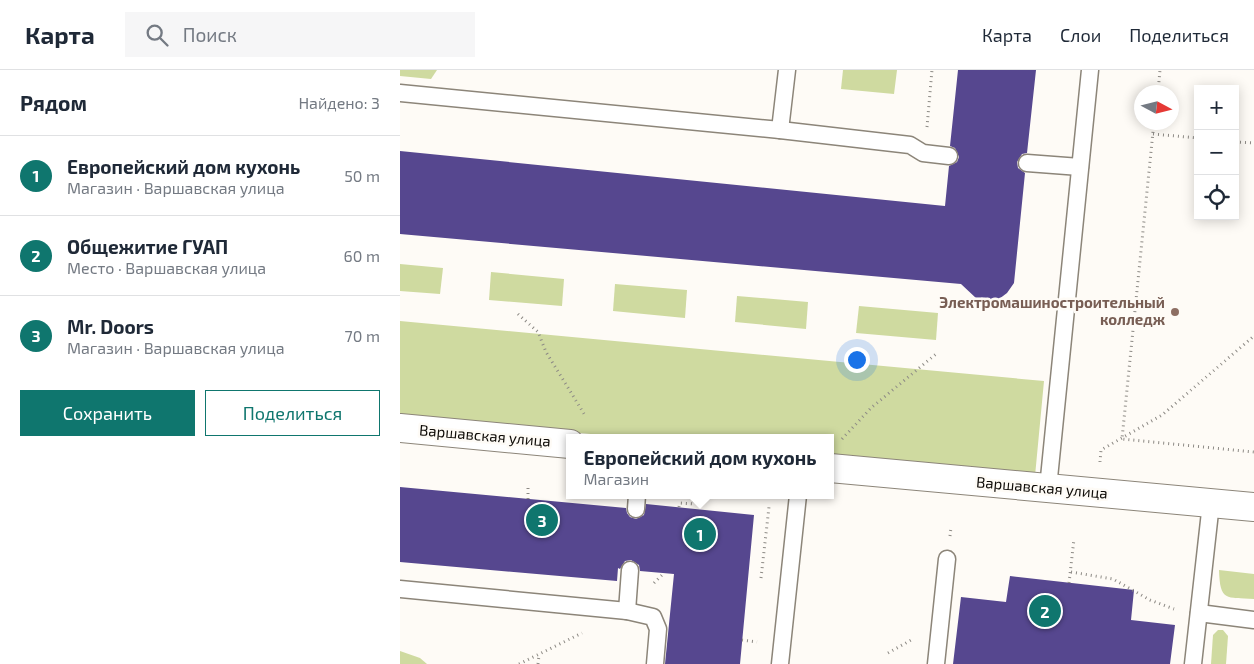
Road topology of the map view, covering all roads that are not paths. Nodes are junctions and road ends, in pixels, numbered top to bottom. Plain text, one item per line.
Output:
1 (787, 70) edge
2 (1090, 70) edge
3 (400, 93) edge
4 (780, 130) junction
5 (949, 156) dead end
6 (1026, 163) dead end
7 (1080, 167) junction
8 (400, 428) edge
9 (566, 444) edge
10 (834, 468) edge
11 (1048, 488) junction
12 (798, 499) edge
13 (1211, 503) junction
14 (1254, 507) edge
15 (947, 559) dead end
16 (630, 570) dead end
17 (400, 589) edge
18 (627, 610) junction
19 (1199, 615) junction
20 (1254, 620) edge
21 (655, 664) edge
22 (780, 664) edge
23 (936, 664) edge
24 (1194, 664) edge

1 - 4 lane
2 - 7 lane
3 - 4 lane
4 - 5 lane
6 - 7 lane
7 - 11 lane
8 - 9 street, Варшавская улица
10 - 11 street, Варшавская улица
11 - 13 street, Варшавская улица
12 - 22 lane
13 - 14 street, Варшавская улица
13 - 19 lane
15 - 23 lane
16 - 18 lane
17 - 18 lane
18 - 21 lane
19 - 20 lane
19 - 24 lane

